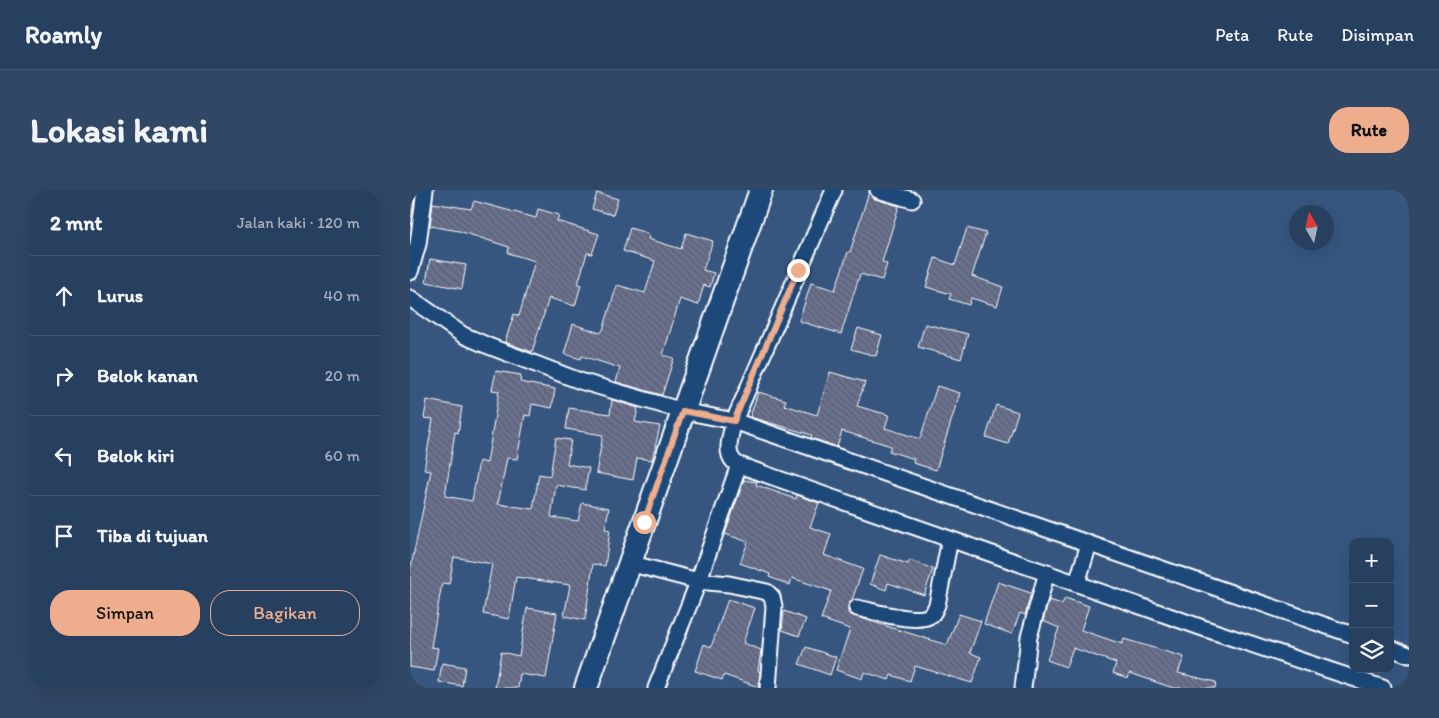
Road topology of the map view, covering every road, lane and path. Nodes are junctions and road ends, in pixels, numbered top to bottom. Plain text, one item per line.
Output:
1 (425, 190) edge
2 (761, 190) edge
3 (834, 190) edge
4 (878, 190) edge
5 (912, 200) dead end
6 (410, 272) edge
7 (410, 298) edge
8 (685, 411) junction
9 (730, 421) junction
10 (734, 459) junction
11 (950, 539) junction
12 (1089, 544) junction
13 (639, 565) junction
14 (1047, 572) junction
15 (693, 580) junction
16 (1077, 582) junction
17 (857, 608) dead end
18 (1349, 634) edge
19 (1394, 649) edge
20 (1409, 654) edge
21 (586, 688) edge
22 (656, 688) edge
23 (768, 688) edge
24 (1023, 688) edge
25 (1383, 688) edge

1 - 6 street
2 - 8 main road
3 - 9 street
4 - 5 street
7 - 8 street
8 - 9 street
8 - 13 main road
9 - 10 street
9 - 12 street
10 - 11 street
10 - 15 street
11 - 14 street
11 - 17 street
12 - 16 street
12 - 18 street
13 - 15 street
13 - 21 main road
14 - 16 street
14 - 24 street
15 - 22 street
15 - 23 street
16 - 25 street
19 - 20 street

